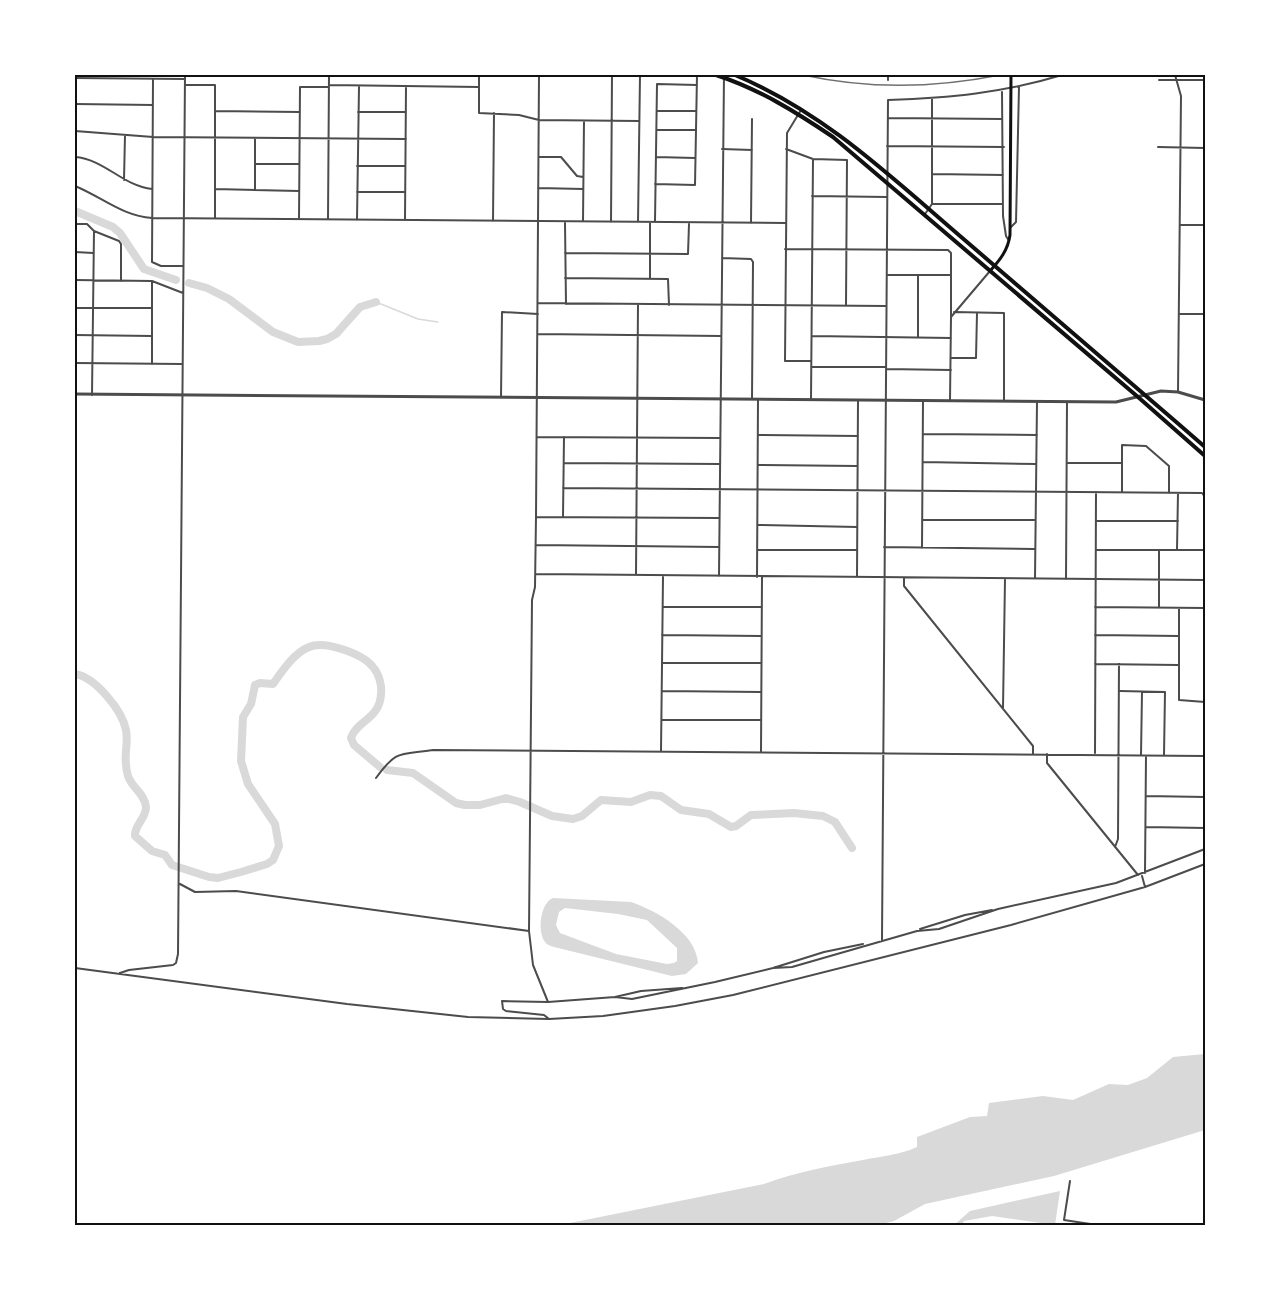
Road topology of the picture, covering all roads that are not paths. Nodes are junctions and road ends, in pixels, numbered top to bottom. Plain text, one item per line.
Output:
1 (185, 75) edge
2 (329, 75) edge
3 (479, 75) edge
4 (539, 75) edge
5 (612, 75) edge
6 (640, 75) edge
7 (697, 75) edge
8 (717, 75) edge
9 (735, 75) edge
10 (888, 75) edge
11 (1011, 75) edge
12 (1062, 75) edge
13 (1175, 75) edge
14 (723, 76) edge
15 (75, 78) edge
16 (153, 79) junction
17 (185, 79) junction
18 (888, 80) dead end
19 (1159, 80) dead end
20 (1177, 80) junction
21 (1205, 80) edge
22 (185, 85) junction
23 (697, 85) junction
24 (329, 86) junction
25 (359, 86) junction
26 (406, 87) junction
27 (479, 87) junction
28 (1019, 87) junction
29 (1002, 91) junction
30 (932, 99) junction
31 (75, 104) edge
32 (153, 105) junction
33 (802, 108) junction
34 (216, 111) junction
35 (656, 111) junction
36 (696, 111) junction
37 (300, 112) junction
38 (358, 112) junction
39 (406, 112) junction
40 (494, 113) junction
41 (799, 114) junction
42 (888, 118) junction
43 (752, 119) dead end
44 (932, 119) junction
45 (1002, 119) junction
46 (539, 120) junction
47 (584, 121) junction
48 (611, 121) junction
49 (639, 121) junction
50 (75, 130) edge
51 (656, 130) junction
52 (696, 130) junction
53 (125, 135) junction
54 (153, 137) junction
55 (184, 138) junction
56 (216, 138) junction
57 (255, 138) junction
58 (300, 138) junction
59 (328, 138) junction
60 (358, 139) junction
61 (406, 139) junction
62 (887, 147) junction
63 (932, 147) junction
64 (1004, 147) junction
65 (1158, 147) dead end
66 (1181, 148) junction
67 (1205, 148) edge
68 (722, 149) junction
69 (786, 149) junction
70 (752, 150) junction
71 (75, 157) edge
72 (539, 157) junction
73 (656, 157) junction
74 (695, 158) junction
75 (813, 159) junction
76 (255, 164) junction
77 (299, 164) junction
78 (357, 166) junction
79 (405, 166) junction
80 (887, 172) junction
81 (932, 174) junction
82 (1004, 175) junction
83 (583, 177) junction
84 (124, 180) junction
85 (887, 181) junction
86 (655, 184) junction
87 (75, 186) edge
88 (538, 188) junction
89 (152, 189) junction
90 (215, 189) junction
91 (583, 189) junction
92 (255, 190) junction
93 (299, 191) junction
94 (357, 192) junction
95 (405, 192) junction
96 (812, 196) junction
97 (847, 196) junction
98 (887, 197) junction
99 (932, 204) junction
100 (1003, 204) junction
101 (929, 209) junction
102 (925, 214) junction
103 (152, 218) junction
104 (184, 218) junction
105 (215, 218) junction
106 (299, 219) junction
107 (328, 219) junction
108 (357, 219) junction
109 (405, 220) junction
110 (493, 221) junction
111 (538, 221) junction
112 (565, 221) junction
113 (584, 221) junction
114 (611, 222) junction
115 (638, 222) junction
116 (650, 222) junction
117 (654, 222) junction
118 (688, 222) junction
119 (722, 223) junction
120 (751, 223) junction
121 (786, 223) junction
122 (75, 224) edge
123 (1180, 225) junction
124 (1205, 225) edge
125 (1010, 228) junction
126 (94, 231) junction
127 (1009, 241) junction
128 (785, 249) junction
129 (812, 249) junction
130 (846, 249) junction
131 (886, 249) junction
132 (75, 252) edge
133 (93, 253) junction
134 (566, 253) junction
135 (650, 254) junction
136 (722, 258) junction
137 (183, 266) junction
138 (995, 266) junction
139 (990, 271) junction
140 (886, 275) junction
141 (918, 275) junction
142 (950, 275) junction
143 (566, 278) junction
144 (650, 279) junction
145 (75, 280) edge
146 (93, 280) junction
147 (121, 281) junction
148 (152, 281) junction
149 (183, 293) junction
150 (538, 303) junction
151 (566, 304) junction
152 (638, 304) junction
153 (669, 304) junction
154 (721, 305) junction
155 (752, 305) junction
156 (785, 305) junction
157 (812, 306) junction
158 (846, 306) junction
159 (886, 306) junction
160 (75, 308) edge
161 (92, 308) junction
162 (152, 308) junction
163 (954, 312) junction
164 (538, 314) junction
165 (977, 314) junction
166 (1179, 314) junction
167 (1205, 314) edge
168 (951, 317) junction
169 (537, 334) junction
170 (75, 335) edge
171 (92, 335) junction
172 (152, 336) junction
173 (638, 336) junction
174 (721, 336) junction
175 (811, 336) junction
176 (886, 337) junction
177 (918, 338) junction
178 (951, 338) junction
179 (951, 358) junction
180 (811, 361) junction
181 (75, 363) edge
182 (92, 363) junction
183 (152, 364) junction
184 (182, 364) junction
185 (811, 367) junction
186 (886, 368) junction
187 (951, 370) junction
188 (1178, 392) junction
189 (75, 394) edge
190 (92, 395) junction
191 (182, 395) junction
192 (1146, 395) junction
193 (1138, 397) junction
194 (501, 398) junction
195 (537, 398) junction
196 (637, 399) junction
197 (721, 399) junction
198 (752, 399) junction
199 (758, 399) junction
200 (811, 400) junction
201 (858, 400) junction
202 (885, 400) junction
203 (1205, 400) edge
204 (923, 401) junction
205 (950, 401) junction
206 (1004, 401) junction
207 (1036, 402) junction
208 (1067, 402) junction
209 (923, 434) junction
210 (758, 435) junction
211 (1037, 435) junction
212 (537, 436) junction
213 (858, 436) junction
214 (564, 437) junction
215 (637, 437) junction
216 (720, 438) junction
217 (1205, 447) edge
218 (1205, 456) edge
219 (923, 462) junction
220 (564, 463) junction
221 (637, 463) junction
222 (1067, 463) junction
223 (1122, 463) junction
224 (720, 464) junction
225 (1036, 464) junction
226 (758, 465) junction
227 (858, 466) junction
228 (563, 488) junction
229 (637, 489) junction
230 (720, 489) junction
231 (757, 490) junction
232 (858, 490) junction
233 (885, 491) junction
234 (923, 491) junction
235 (1036, 492) junction
236 (1066, 492) junction
237 (1096, 492) junction
238 (1122, 492) junction
239 (1169, 493) junction
240 (1178, 493) junction
241 (1205, 497) edge
242 (536, 516) junction
243 (563, 517) junction
244 (636, 517) junction
245 (720, 518) junction
246 (922, 520) junction
247 (1035, 520) junction
248 (1096, 521) junction
249 (1178, 521) junction
250 (757, 525) junction
251 (857, 527) junction
252 (536, 545) junction
253 (636, 546) junction
254 (719, 547) junction
255 (884, 547) junction
256 (922, 548) junction
257 (1035, 549) junction
258 (757, 550) junction
259 (857, 550) junction
260 (1096, 550) junction
261 (1159, 550) junction
262 (1177, 550) junction
263 (1205, 550) edge
264 (536, 574) junction
265 (636, 576) junction
266 (663, 576) junction
267 (719, 576) junction
268 (757, 577) junction
269 (762, 577) junction
270 (857, 577) junction
271 (884, 578) junction
272 (904, 578) junction
273 (1035, 578) junction
274 (1005, 579) junction
275 (1066, 579) junction
276 (1096, 579) junction
277 (1160, 579) junction
278 (1205, 580) edge
279 (663, 607) junction
280 (762, 607) junction
281 (1095, 607) junction
282 (1160, 607) junction
283 (1179, 608) junction
284 (1205, 608) edge
285 (662, 635) junction
286 (1095, 635) junction
287 (761, 636) junction
288 (1179, 636) junction
289 (662, 663) junction
290 (761, 663) junction
291 (1095, 664) junction
292 (1119, 664) junction
293 (1178, 665) junction
294 (662, 691) junction
295 (1119, 691) junction
296 (761, 692) junction
297 (1142, 692) junction
298 (1205, 702) edge
299 (1003, 709) junction
300 (662, 720) junction
301 (761, 720) junction
302 (530, 751) junction
303 (662, 751) junction
304 (760, 752) junction
305 (883, 753) junction
306 (1034, 754) junction
307 (1047, 754) junction
308 (1095, 755) junction
309 (1119, 755) junction
310 (1141, 755) junction
311 (1146, 755) junction
312 (1164, 755) junction
313 (1205, 756) edge
314 (376, 778) dead end
315 (1146, 796) junction
316 (1205, 797) edge
317 (1146, 828) junction
318 (1205, 828) edge
319 (1115, 847) junction
320 (1205, 849) edge
321 (1205, 864) edge
322 (1145, 873) junction
323 (1140, 875) junction
324 (179, 884) junction
325 (1145, 887) junction
326 (998, 909) junction
327 (529, 931) junction
328 (917, 931) junction
329 (882, 940) junction
330 (870, 943) junction
331 (75, 968) edge
332 (773, 968) junction
333 (119, 974) junction
334 (691, 987) junction
335 (615, 997) junction
336 (548, 1002) junction
337 (549, 1018) junction
338 (1070, 1181) dead end
339 (1097, 1225) edge

1 - 17 street
2 - 24 street
3 - 27 street
4 - 46 street
5 - 48 street
6 - 49 street
7 - 23 street
8 - 14 highway
9 - 33 highway
10 - 18 street
11 - 125 main road
12 - 28 street
13 - 20 street
14 - 41 highway
14 - 68 street
15 - 16 street
16 - 17 street
16 - 32 street
17 - 22 street
19 - 20 street
20 - 21 street
20 - 66 street
22 - 34 street
22 - 55 street
23 - 35 street
23 - 36 street
24 - 25 street
24 - 37 street
24 - 59 street
25 - 26 street
25 - 38 street
26 - 27 street
26 - 39 street
27 - 40 street
28 - 29 street
28 - 125 street
29 - 30 street
29 - 45 street
30 - 42 street
30 - 44 street
31 - 32 street
32 - 54 street
33 - 41 street
33 - 80 highway
34 - 37 street
34 - 56 street
35 - 36 street
35 - 51 street
36 - 52 street
37 - 58 street
38 - 39 street
38 - 60 street
39 - 61 street
40 - 46 street
40 - 110 street
41 - 69 street
41 - 85 highway
42 - 44 street
42 - 62 street
43 - 70 street
44 - 45 street
44 - 63 street
45 - 64 street
46 - 47 street
46 - 72 street
47 - 48 street
47 - 83 street
48 - 49 street
48 - 114 street
49 - 115 street
50 - 53 street
51 - 52 street
51 - 73 street
52 - 74 street
53 - 54 street
53 - 84 street
54 - 55 street
54 - 89 street
55 - 56 street
55 - 104 street
56 - 57 street
56 - 90 street
57 - 58 street
57 - 76 street
58 - 59 street
58 - 77 street
59 - 60 street
59 - 107 street
60 - 61 street
60 - 78 street
61 - 79 street
62 - 63 street
62 - 80 street
63 - 64 street
63 - 81 street
64 - 82 street
65 - 66 street
66 - 67 street
66 - 123 street
68 - 70 street
68 - 119 street
69 - 75 street
69 - 121 street
70 - 120 street
71 - 84 street
72 - 83 street
72 - 88 street
73 - 74 street
73 - 86 street
74 - 86 street
75 - 96 street
75 - 97 street
76 - 77 street
76 - 92 street
77 - 93 street
78 - 79 street
78 - 94 street
79 - 95 street
80 - 85 street
80 - 101 highway
81 - 82 street
81 - 99 street
82 - 100 street
83 - 91 street
84 - 89 street
85 - 98 street
85 - 102 highway
86 - 117 street
87 - 103 street
88 - 91 street
88 - 111 street
89 - 103 street
90 - 92 street
90 - 105 street
91 - 113 street
92 - 93 street
93 - 106 street
94 - 95 street
94 - 108 street
95 - 109 street
96 - 97 street
96 - 129 street
97 - 98 street
97 - 130 street
98 - 131 street
99 - 100 street
99 - 101 street
100 - 127 street
101 - 102 street
101 - 138 highway
102 - 139 highway
103 - 104 street
103 - 137 street
104 - 105 street
104 - 137 street
105 - 106 street
106 - 107 street
107 - 108 street
108 - 109 street
109 - 110 street
110 - 111 street
111 - 112 street
111 - 150 street
112 - 113 street
112 - 134 street
113 - 114 street
114 - 115 street
115 - 116 street
116 - 117 street
116 - 135 street
117 - 118 street
118 - 119 street
118 - 135 street
119 - 120 street
119 - 136 street
120 - 121 street
121 - 128 street
122 - 126 street
123 - 124 street
123 - 166 street
125 - 127 main road
126 - 133 street
126 - 147 street
127 - 138 main road
128 - 129 street
128 - 156 street
129 - 130 street
129 - 157 street
130 - 131 street
130 - 158 street
131 - 140 street
131 - 142 street
132 - 133 street
133 - 146 street
134 - 135 street
134 - 143 street
135 - 144 street
136 - 154 street
136 - 155 street
137 - 149 street
138 - 139 main road
138 - 192 highway
139 - 163 street
139 - 193 highway
140 - 141 street
140 - 159 street
141 - 142 street
141 - 177 street
142 - 168 street
143 - 144 street
143 - 151 street
144 - 153 street
145 - 146 street
146 - 147 street
146 - 161 street
147 - 148 street
148 - 149 street
148 - 162 street
149 - 184 street
150 - 151 street
150 - 164 street
151 - 152 street
152 - 153 street
152 - 173 street
153 - 154 street
154 - 155 street
154 - 174 street
155 - 156 street
155 - 198 street
156 - 157 street
156 - 180 street
157 - 158 street
157 - 175 street
158 - 159 street
159 - 176 street
160 - 161 street
161 - 162 street
161 - 171 street
162 - 172 street
163 - 165 street
163 - 168 street
164 - 169 street
164 - 194 street
165 - 179 street
165 - 206 street
166 - 167 street
166 - 188 street
168 - 178 street
169 - 173 street
169 - 195 street
170 - 171 street
171 - 172 street
171 - 182 street
172 - 183 street
173 - 174 street
173 - 196 street
174 - 197 street
175 - 176 street
175 - 180 street
176 - 177 street
176 - 186 street
177 - 178 street
178 - 179 street
179 - 187 street
180 - 185 street
181 - 182 street
182 - 183 street
182 - 190 street
183 - 184 street
184 - 191 street
185 - 186 street
185 - 200 street
186 - 187 street
186 - 202 street
187 - 205 street
188 - 192 street
188 - 203 street
189 - 190 street
190 - 191 street
191 - 194 street
191 - 324 street
192 - 193 street
192 - 217 highway
193 - 208 street
193 - 218 highway
194 - 195 street
195 - 196 street
195 - 212 street
196 - 197 street
196 - 215 street
197 - 198 street
197 - 216 street
198 - 199 street
199 - 200 street
199 - 210 street
200 - 201 street
201 - 202 street
201 - 213 street
202 - 204 street
202 - 233 street
204 - 205 street
204 - 209 street
205 - 206 street
206 - 207 street
207 - 208 street
207 - 211 street
208 - 222 street
209 - 211 street
209 - 219 street
210 - 213 street
210 - 226 street
211 - 225 street
212 - 214 street
212 - 242 street
213 - 227 street
214 - 215 street
214 - 220 street
215 - 216 street
215 - 221 street
216 - 224 street
219 - 225 street
219 - 234 street
220 - 221 street
220 - 228 street
221 - 224 street
221 - 229 street
222 - 223 street
222 - 236 street
223 - 238 street
223 - 239 street
224 - 230 street
225 - 235 street
226 - 227 street
226 - 231 street
227 - 232 street
228 - 229 street
228 - 243 street
229 - 230 street
229 - 244 street
230 - 231 street
230 - 245 street
231 - 232 street
231 - 250 street
232 - 233 street
232 - 251 street
233 - 234 street
233 - 255 street
234 - 235 street
234 - 246 street
235 - 236 street
235 - 247 street
236 - 237 street
236 - 275 street
237 - 238 street
237 - 248 street
238 - 239 street
239 - 240 street
240 - 241 street
240 - 249 street
242 - 243 street
242 - 252 street
243 - 244 street
244 - 245 street
244 - 253 street
245 - 254 street
246 - 247 street
246 - 256 street
247 - 257 street
248 - 249 street
248 - 260 street
249 - 262 street
250 - 251 street
250 - 258 street
251 - 259 street
252 - 253 street
252 - 264 street
253 - 254 street
253 - 265 street
254 - 267 street
255 - 256 street
255 - 271 street
256 - 257 street
257 - 273 street
258 - 259 street
258 - 268 street
259 - 270 street
260 - 261 street
260 - 276 street
261 - 262 street
261 - 277 street
262 - 263 street
264 - 265 street
264 - 302 street
265 - 266 street
266 - 267 street
266 - 279 street
267 - 268 street
268 - 269 street
269 - 270 street
269 - 280 street
270 - 271 street
271 - 272 street
271 - 305 street
272 - 274 street
272 - 299 street
273 - 274 street
273 - 275 street
274 - 299 street
275 - 276 street
276 - 277 street
276 - 281 street
277 - 278 street
277 - 282 street
279 - 280 street
279 - 285 street
280 - 287 street
281 - 282 street
281 - 286 street
282 - 283 street
283 - 284 street
283 - 288 street
285 - 287 street
285 - 289 street
286 - 288 street
286 - 291 street
287 - 290 street
288 - 293 street
289 - 290 street
289 - 294 street
290 - 296 street
291 - 292 street
291 - 308 street
292 - 293 street
292 - 295 street
293 - 298 street
294 - 296 street
294 - 300 street
295 - 297 street
295 - 309 street
296 - 301 street
297 - 310 street
297 - 312 street
299 - 306 street
300 - 301 street
300 - 303 street
301 - 304 street
302 - 303 street
302 - 314 street
302 - 327 street
303 - 304 street
304 - 305 street
305 - 306 street
305 - 329 street
306 - 307 street
307 - 308 street
307 - 319 street
308 - 309 street
309 - 310 street
309 - 319 street
310 - 311 street
311 - 312 street
311 - 315 street
312 - 313 street
315 - 316 street
315 - 317 street
317 - 318 street
317 - 322 street
319 - 323 street
320 - 322 street
321 - 325 street
322 - 323 street
323 - 325 street
323 - 326 street
324 - 327 street
324 - 333 street
325 - 337 street
326 - 328 street
326 - 328 street
327 - 336 street
328 - 329 street
329 - 330 street
330 - 332 street
330 - 332 street
331 - 333 street
332 - 334 street
333 - 337 street
334 - 335 street
334 - 335 street
335 - 336 street
336 - 337 street
338 - 339 street

